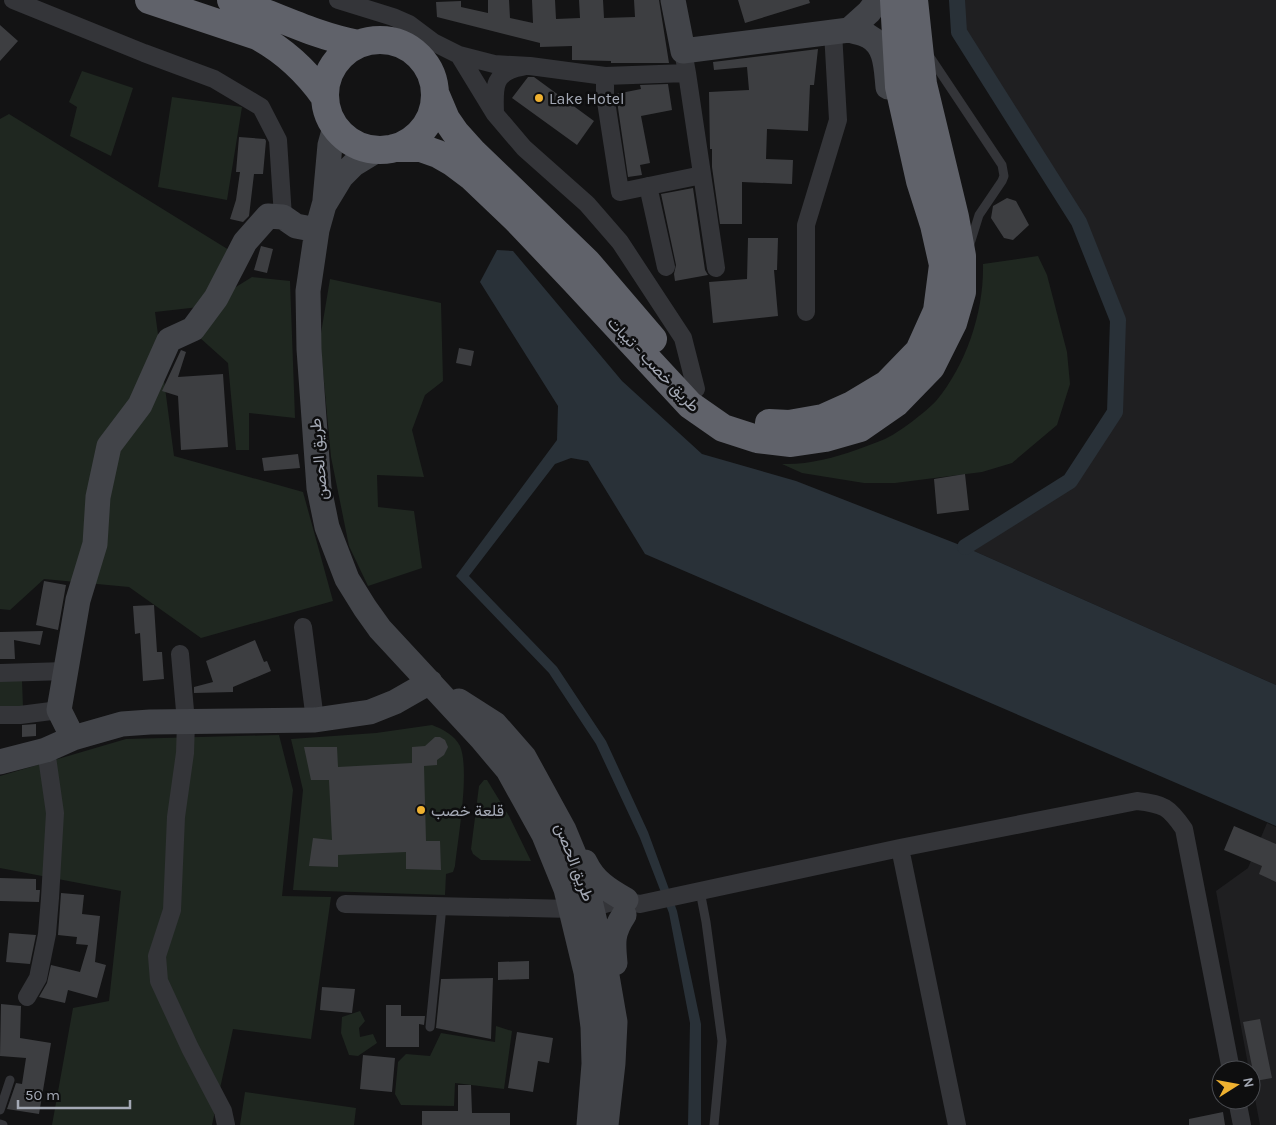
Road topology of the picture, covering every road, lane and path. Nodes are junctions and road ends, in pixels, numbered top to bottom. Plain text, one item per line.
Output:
1 (12, 0) edge
2 (150, 0) edge
3 (231, 0) edge
4 (338, 0) edge
5 (673, 0) edge
6 (878, 0) edge
7 (894, 0) edge
8 (914, 0) edge
9 (393, 8) edge
10 (841, 31) junction
11 (918, 38) junction
12 (358, 44) junction
13 (459, 56) junction
14 (685, 62) junction
15 (530, 66) junction
16 (605, 76) junction
17 (435, 93) junction
18 (324, 96) junction
19 (495, 114) junction
20 (335, 127) junction
21 (910, 132) junction
22 (386, 149) junction
23 (702, 175) junction
24 (648, 186) junction
25 (324, 205) junction
26 (283, 217) junction
27 (317, 230) junction
28 (666, 266) dead end
29 (716, 268) dead end
30 (962, 292) junction
31 (806, 312) dead end
32 (696, 389) junction
33 (303, 626) dead end
34 (180, 654) dead end
35 (66, 672) junction
36 (0, 673) edge
37 (430, 682) junction
38 (59, 710) junction
39 (0, 715) edge
40 (315, 720) junction
41 (186, 722) junction
42 (72, 738) junction
43 (46, 750) junction
44 (524, 757) junction
45 (0, 762) edge
46 (900, 848) junction
47 (692, 893) junction
48 (344, 904) dead end
49 (636, 905) junction
50 (442, 906) junction
51 (581, 911) junction
52 (27, 997) dead end
53 (615, 1022) junction
54 (430, 1027) dead end
55 (1229, 1060) edge
56 (10, 1080) dead end
57 (0, 1110) edge
58 (1239, 1110) edge
59 (226, 1125) edge
60 (589, 1125) edge
61 (606, 1125) edge
62 (714, 1125) edge
63 (957, 1125) edge
64 (1242, 1125) edge

1 - 26 street
2 - 18 highway
3 - 12 highway
4 - 9 street
5 - 14 street
6 - 10 street
7 - 21 highway, طريق خصب - تيبات
8 - 11 highway, طريق خصب - تيبات
9 - 13 street
10 - 14 street
10 - 21 street
10 - 31 street
11 - 30 highway, طريق خصب - تيبات
11 - 30 lane
12 - 17 highway
12 - 18 highway
13 - 15 street
13 - 19 street
14 - 16 street
14 - 23 street
15 - 16 street
15 - 19 street
16 - 24 street
17 - 22 highway
17 - 32 highway, طريق خصب - تيبات
18 - 20 highway
19 - 32 street
20 - 22 highway
20 - 25 street, طريق الحصن
21 - 32 highway, طريق خصب - تيبات
22 - 25 street, طريق الحصن
22 - 30 highway, طريق خصب - تيبات
23 - 24 street
23 - 29 street
24 - 28 street
25 - 27 street, طريق الحصن
26 - 27 street
26 - 35 street
27 - 37 street, طريق الحصن
33 - 40 street
34 - 41 street
35 - 36 street
35 - 38 street
37 - 40 street
37 - 44 street, طريق الحصن
37 - 51 street, طريق الحصن
38 - 39 street
38 - 42 street
40 - 41 street
41 - 42 street
41 - 59 street
42 - 43 street
43 - 45 street
43 - 52 street
44 - 49 street
44 - 51 street, طريق الحصن
46 - 47 street
46 - 55 street
46 - 63 street
47 - 49 street
47 - 62 lane
48 - 50 street
49 - 51 street
49 - 53 street
50 - 51 street
50 - 54 lane
51 - 53 street, طريق الحصن
51 - 60 street, طريق الحصن
53 - 61 street, طريق الحصن
56 - 57 lane
58 - 64 street

